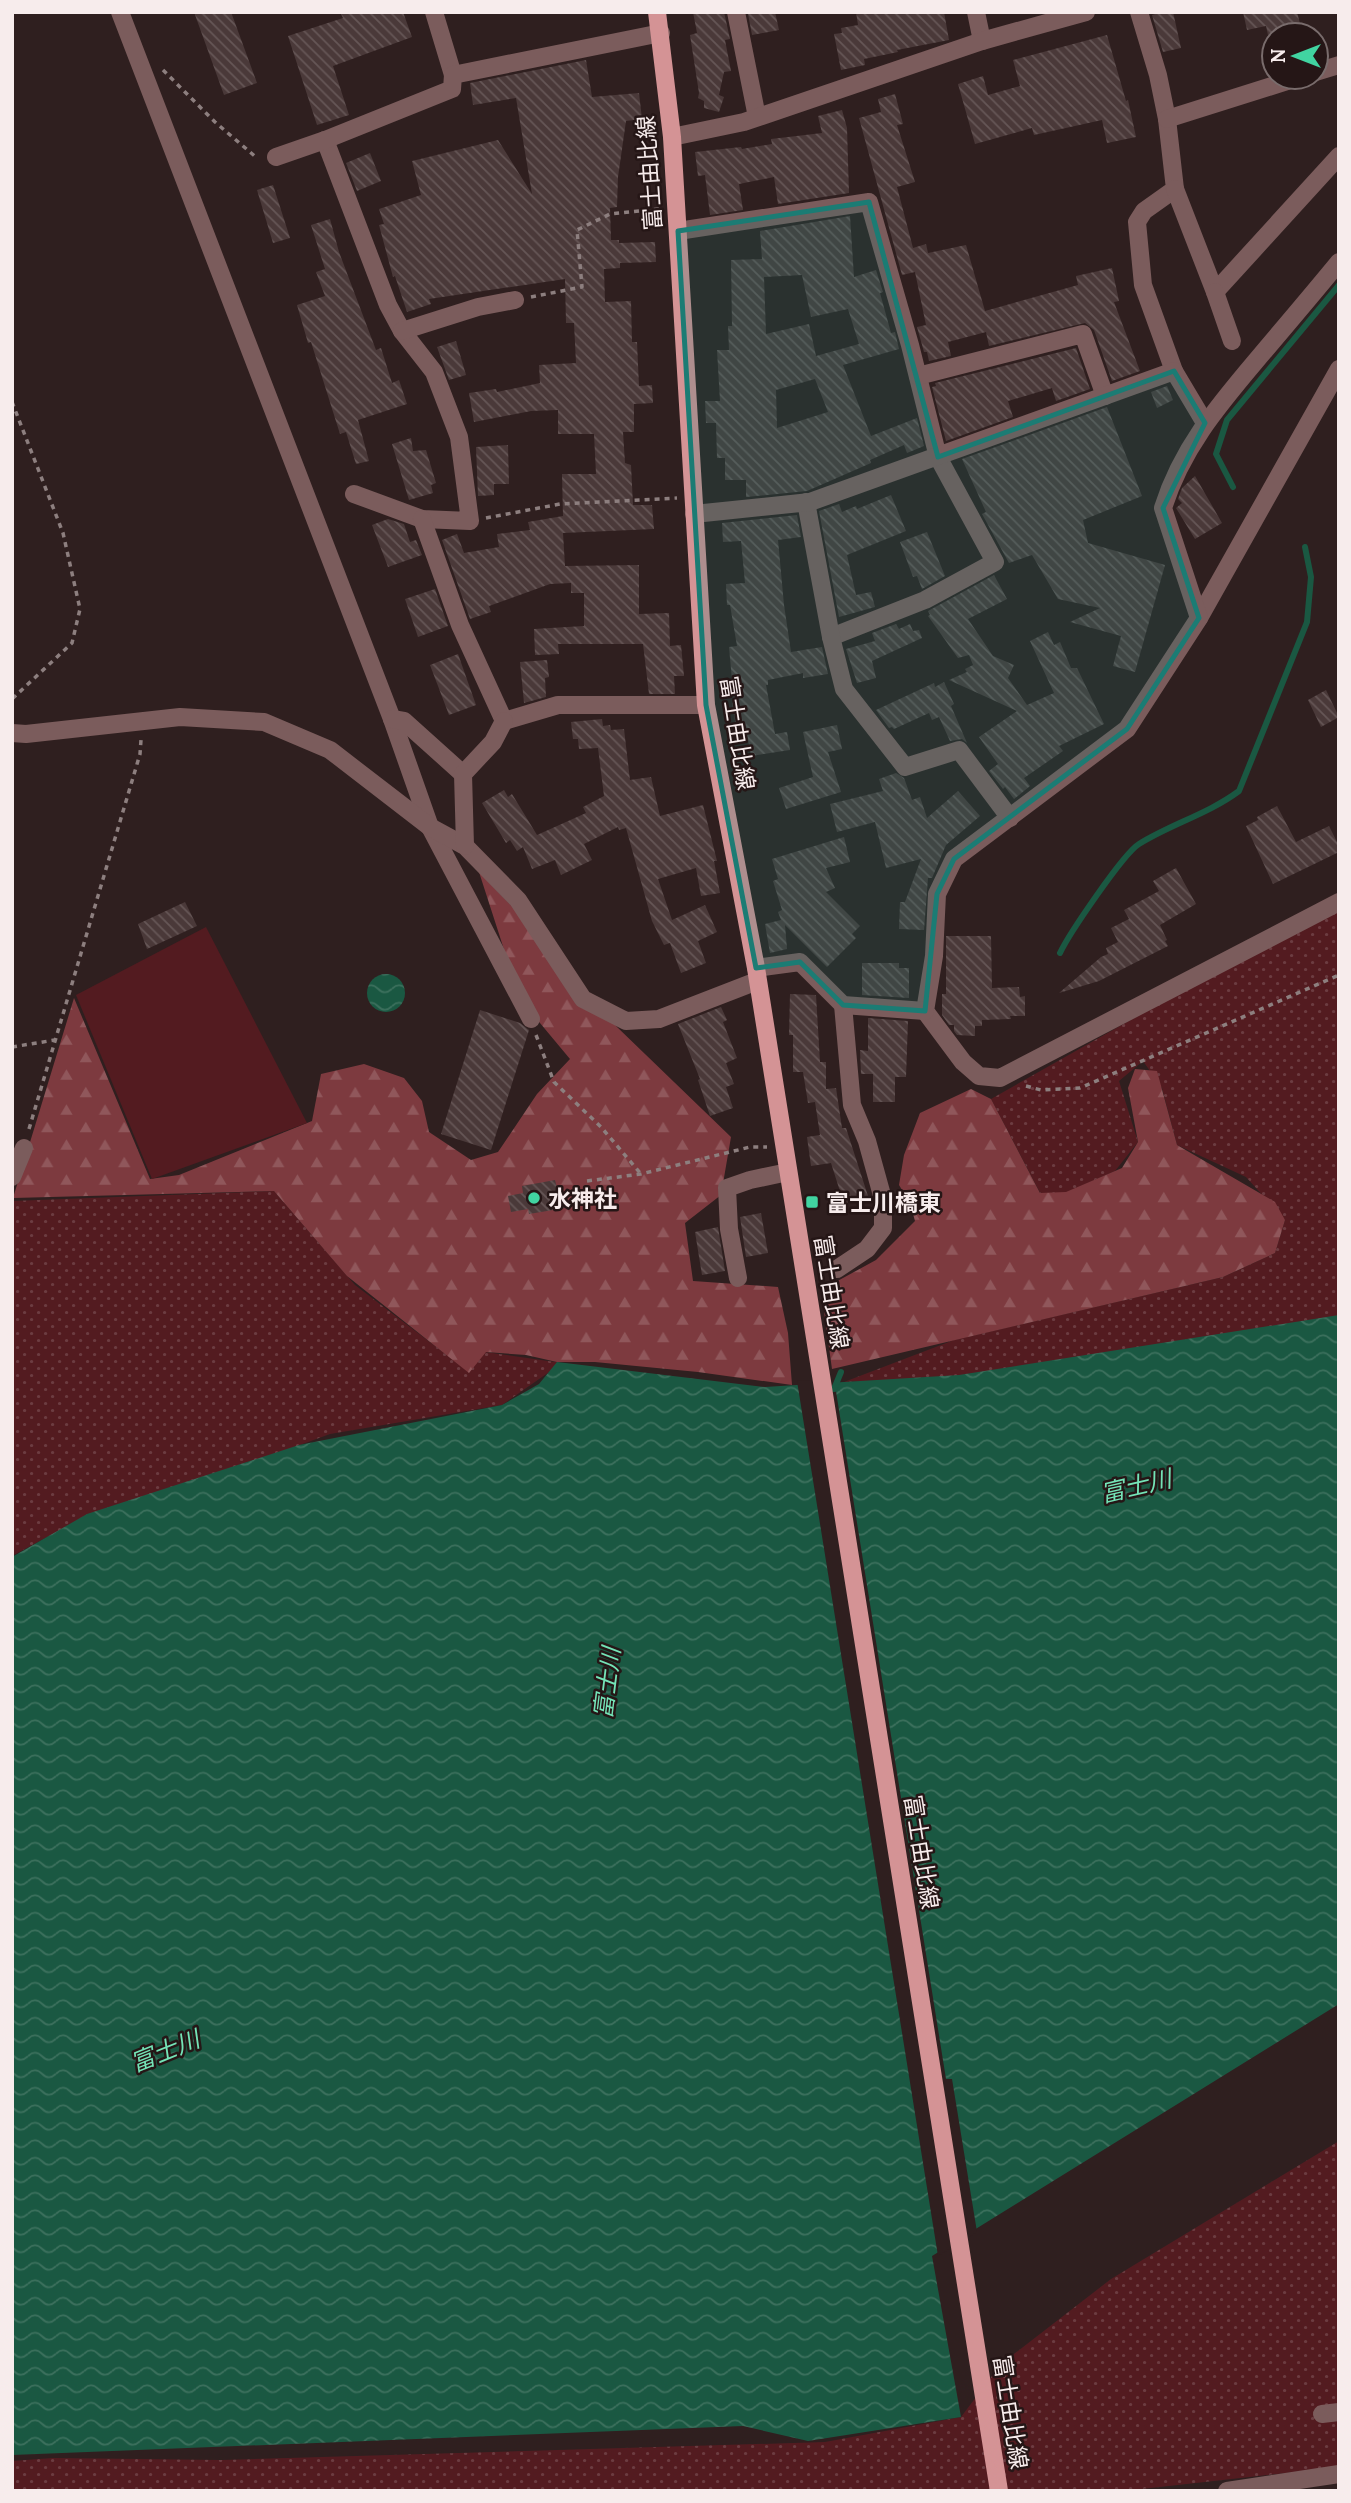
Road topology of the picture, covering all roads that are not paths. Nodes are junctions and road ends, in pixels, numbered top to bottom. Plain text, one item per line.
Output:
1 (120, 12) edge
2 (434, 12) edge
3 (657, 12) edge
4 (736, 12) edge
5 (976, 12) edge
6 (1086, 12) edge
7 (1139, 12) edge
8 (661, 33) junction
9 (982, 41) junction
10 (453, 75) junction
11 (1260, 90) edge
12 (757, 117) junction
13 (1167, 119) junction
14 (672, 137) junction
15 (325, 140) junction
16 (1339, 156) edge
17 (276, 157) road end
18 (1175, 189) junction
19 (678, 231) junction
20 (1339, 262) edge
21 (1215, 292) junction
22 (515, 300) road end
23 (402, 331) junction
24 (1232, 341) dead end
25 (1339, 369) edge
26 (1174, 371) junction
27 (918, 376) junction
28 (1105, 396) junction
29 (1205, 423) junction
30 (939, 457) junction
31 (354, 494) dead end
32 (806, 502) junction
33 (694, 514) junction
34 (422, 519) junction
35 (1199, 618) junction
36 (831, 637) junction
37 (706, 705) junction
38 (392, 719) junction
39 (504, 721) junction
40 (12, 733) edge
41 (463, 774) junction
42 (1010, 818) junction
43 (430, 827) junction
44 (465, 846) junction
45 (1339, 902) edge
46 (756, 974) junction
47 (843, 1005) junction
48 (925, 1011) junction
49 (531, 1019) road end
50 (24, 1148) road end
51 (788, 1172) junction
52 (12, 1177) edge
53 (837, 1269) dead end
54 (738, 1278) dead end
55 (1339, 2474) edge
56 (999, 2491) edge
57 (1227, 2491) edge

1 - 38 street
2 - 10 street
3 - 8 main road, 富士由比線
4 - 12 street
5 - 9 street
6 - 9 street
7 - 13 street
8 - 10 street
8 - 14 main road, 富士由比線
9 - 12 street
10 - 15 street
11 - 13 street
12 - 14 street
13 - 18 street
14 - 19 main road, 富士由比線
15 - 17 street
15 - 23 street
16 - 21 street
18 - 21 street
18 - 26 street
19 - 27 street
19 - 33 main road, 富士由比線
20 - 29 street
21 - 24 street
22 - 23 street
23 - 34 street
25 - 35 street
26 - 28 street
26 - 29 street
27 - 28 street
27 - 30 street
28 - 30 street
29 - 35 street
30 - 32 street
30 - 36 street
31 - 34 street
32 - 33 street
32 - 36 street
33 - 37 main road, 富士由比線
34 - 39 street
35 - 42 street
36 - 42 street
37 - 39 street
37 - 46 main road, 富士由比線
38 - 41 street
38 - 43 street
39 - 41 street
40 - 43 street
41 - 44 street
42 - 48 street
43 - 44 street
43 - 49 street
44 - 46 street
45 - 48 street
46 - 47 street
46 - 51 main road, 富士由比線
47 - 48 street
47 - 53 street
50 - 52 street
51 - 54 street
51 - 56 main road, 富士由比線
55 - 57 street

